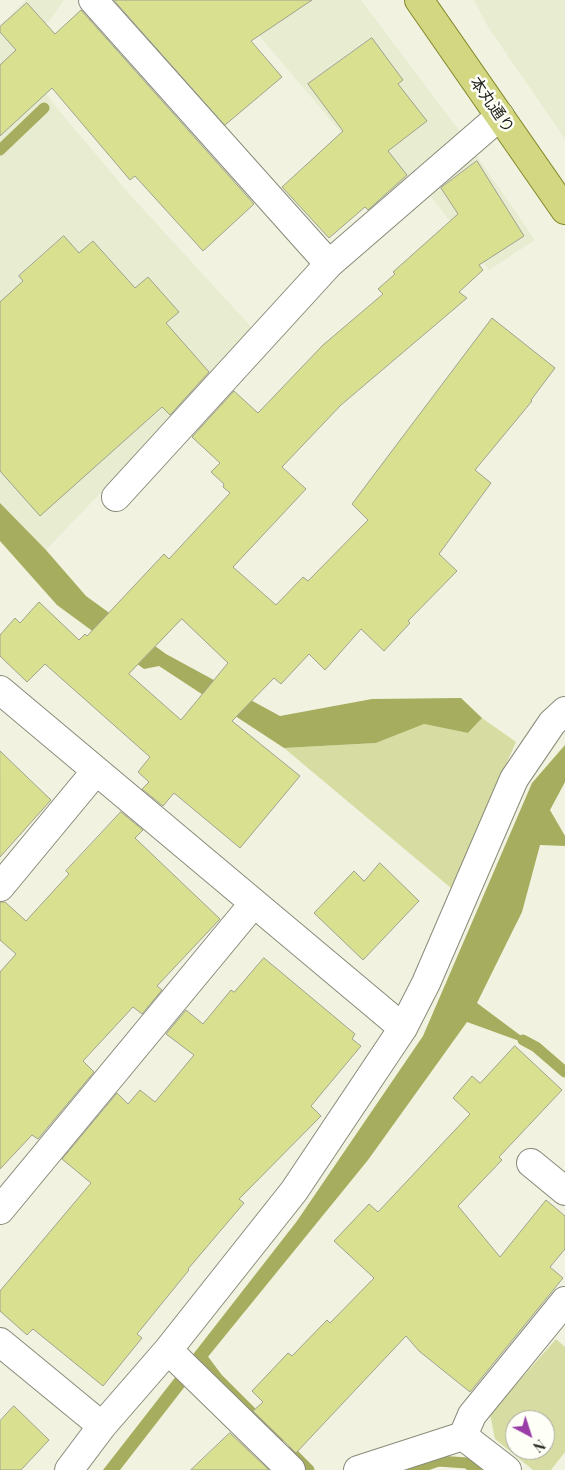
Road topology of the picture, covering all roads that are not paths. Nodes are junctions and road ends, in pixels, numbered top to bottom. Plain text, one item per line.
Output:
1 (93, 0) edge
2 (419, 0) edge
3 (500, 116) junction
4 (565, 210) edge
5 (329, 264) junction
6 (116, 497) dead end
7 (0, 690) edge
8 (565, 711) edge
9 (96, 771) junction
10 (0, 887) edge
11 (254, 903) junction
12 (403, 1028) junction
13 (532, 1163) dead end
14 (565, 1191) edge
15 (0, 1210) edge
16 (565, 1301) edge
17 (0, 1342) edge
18 (181, 1363) junction
19 (102, 1426) junction
20 (463, 1436) junction
21 (69, 1470) edge
22 (291, 1470) edge
23 (358, 1470) edge
24 (506, 1470) edge

1 - 5 street
2 - 3 main road, 本丸通り
3 - 4 main road, 本丸通り
3 - 5 street
5 - 6 street
7 - 9 street
8 - 12 street
9 - 10 street
9 - 11 street
11 - 12 street
11 - 15 street
12 - 18 street
13 - 14 street
16 - 20 street
17 - 19 street
18 - 19 street
18 - 22 street
19 - 21 street
20 - 23 street
20 - 24 street

